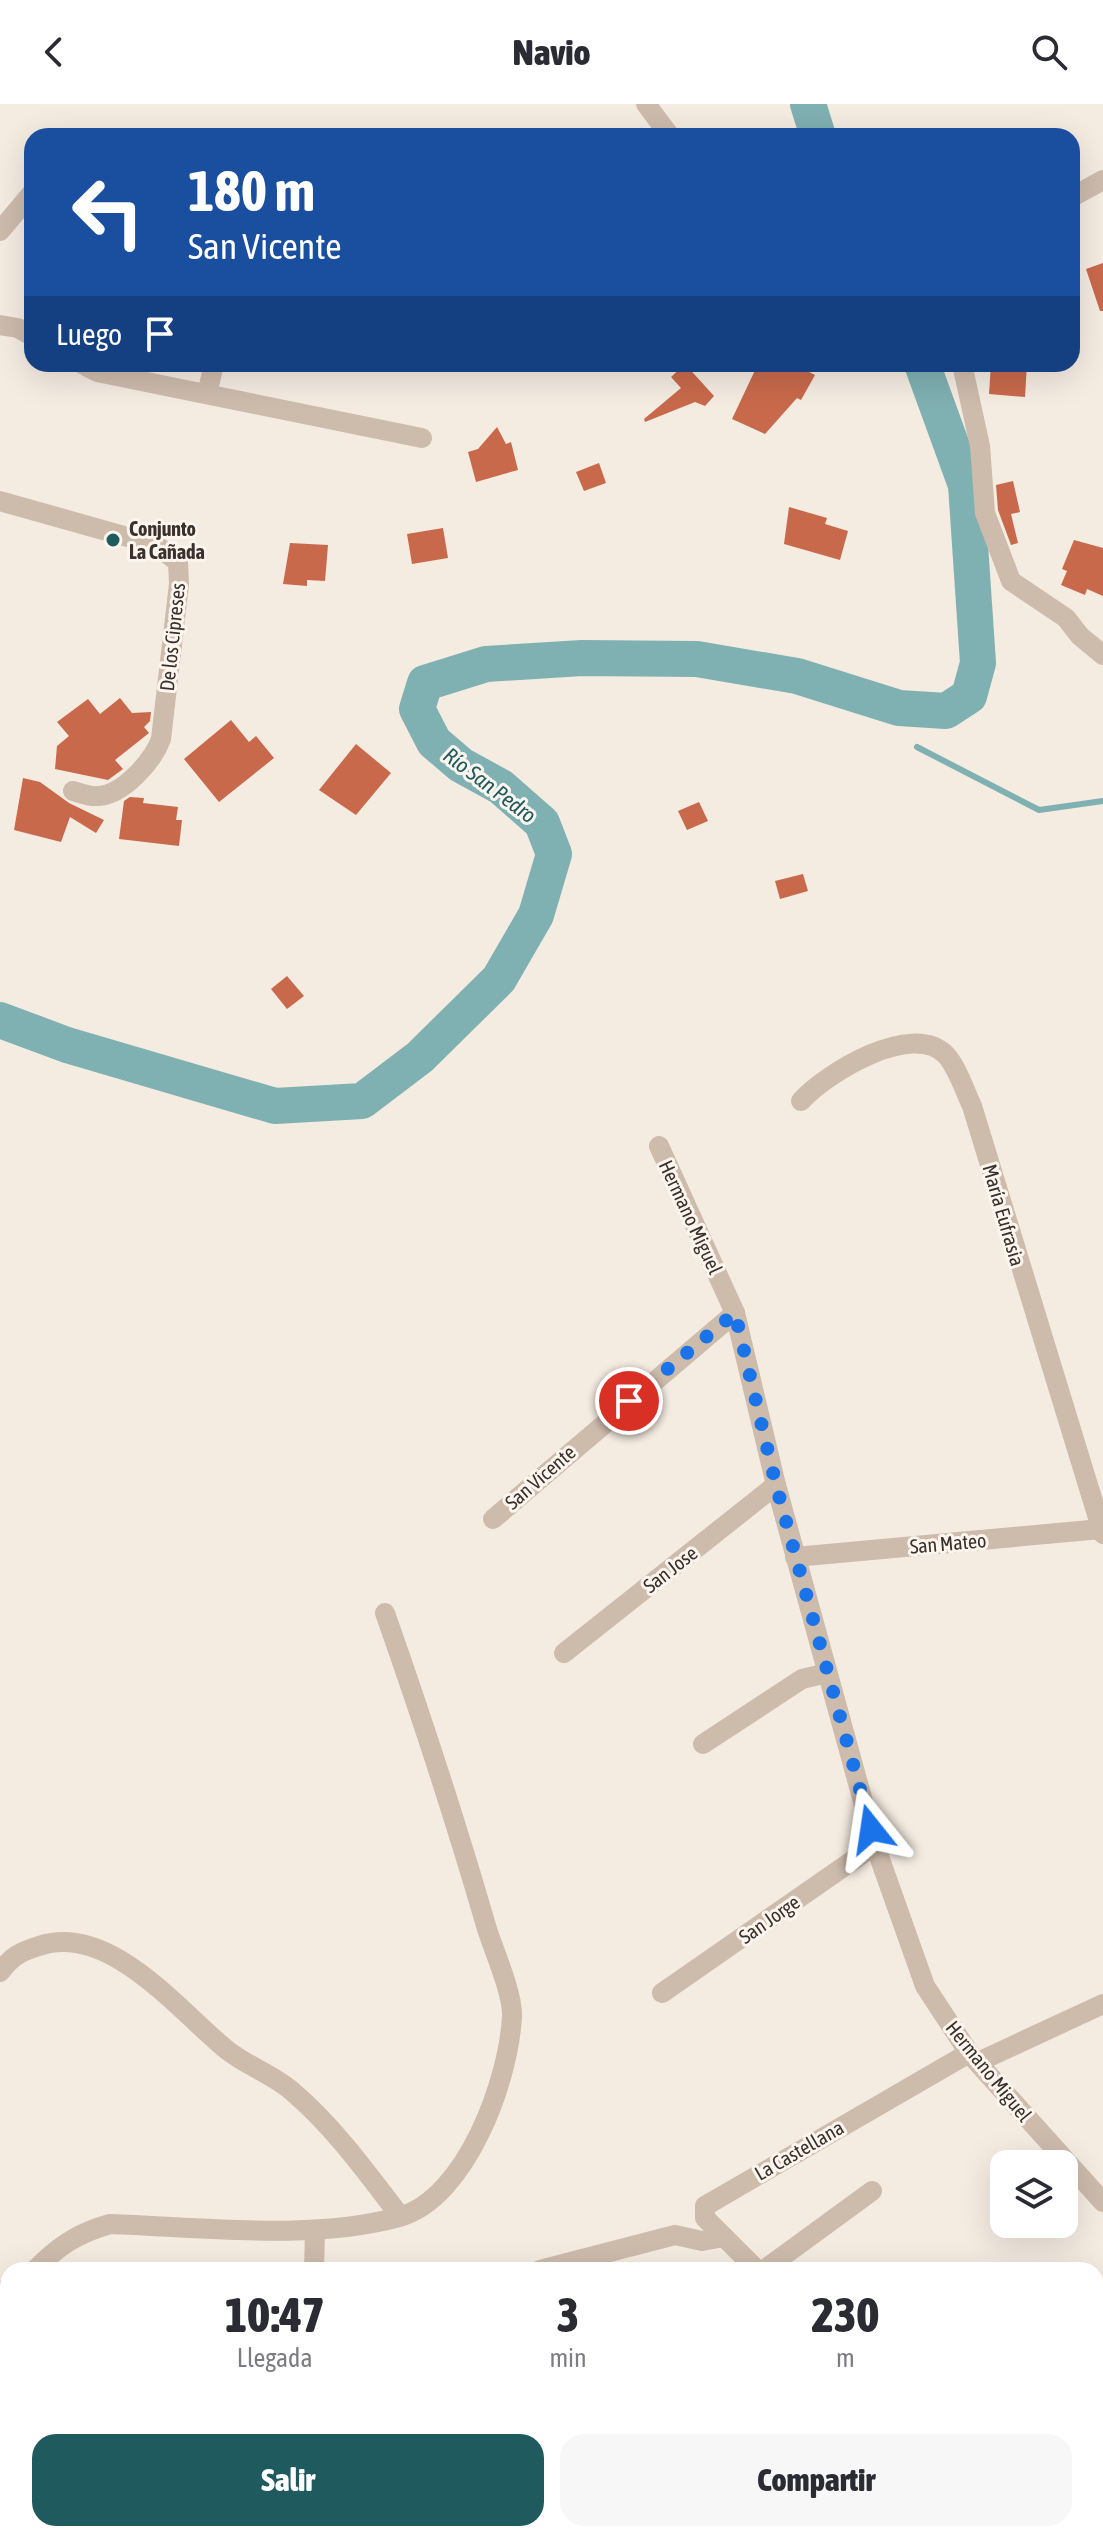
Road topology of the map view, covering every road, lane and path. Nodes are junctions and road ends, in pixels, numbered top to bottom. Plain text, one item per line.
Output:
1 (646, 104) edge
2 (664, 128) edge
3 (1103, 180) edge
4 (1080, 193) edge
5 (24, 202) edge
6 (0, 231) edge
7 (0, 325) edge
8 (24, 333) edge
9 (97, 372) edge
10 (212, 372) edge
11 (964, 372) edge
12 (207, 394) junction
13 (422, 438) dead end
14 (0, 501) edge
15 (1103, 655) edge
16 (73, 791) dead end
17 (801, 1101) dead end
18 (659, 1146) dead end
19 (735, 1313) junction
20 (776, 1485) junction
21 (493, 1519) dead end
22 (1102, 1532) edge
23 (795, 1557) junction
24 (385, 1613) dead end
25 (564, 1653) dead end
26 (827, 1673) junction
27 (703, 1744) dead end
28 (875, 1845) junction
29 (0, 1972) edge
30 (662, 1993) dead end
31 (1103, 2004) edge
32 (974, 2058) junction
33 (872, 2191) dead end
34 (1103, 2202) edge
35 (400, 2216) junction
36 (315, 2230) junction
37 (724, 2237) junction
38 (43, 2262) edge
39 (314, 2262) edge
40 (571, 2262) edge
41 (749, 2262) edge
42 (775, 2262) edge

1 - 2 street
3 - 4 street
5 - 6 street
7 - 8 street
9 - 12 street
10 - 12 street
11 - 15 street
12 - 13 street
14 - 16 street, De los Cipreses
17 - 22 street, María Eufrasia
18 - 19 street, Hermano Miguel
19 - 20 street, Hermano Miguel
19 - 21 street, San Vicente
20 - 23 street, Hermano Miguel
20 - 25 street, San Jose
22 - 23 street, San Mateo
23 - 26 street, Hermano Miguel
24 - 35 street
26 - 27 street
26 - 28 street, Hermano Miguel
28 - 30 street, San Jorge
28 - 32 street, Hermano Miguel
29 - 35 street
31 - 32 street
32 - 34 street, Hermano Miguel
32 - 37 street, La Castellana
33 - 42 street
35 - 36 street
36 - 38 street
36 - 39 street
37 - 40 street
37 - 41 street, La Castellana

